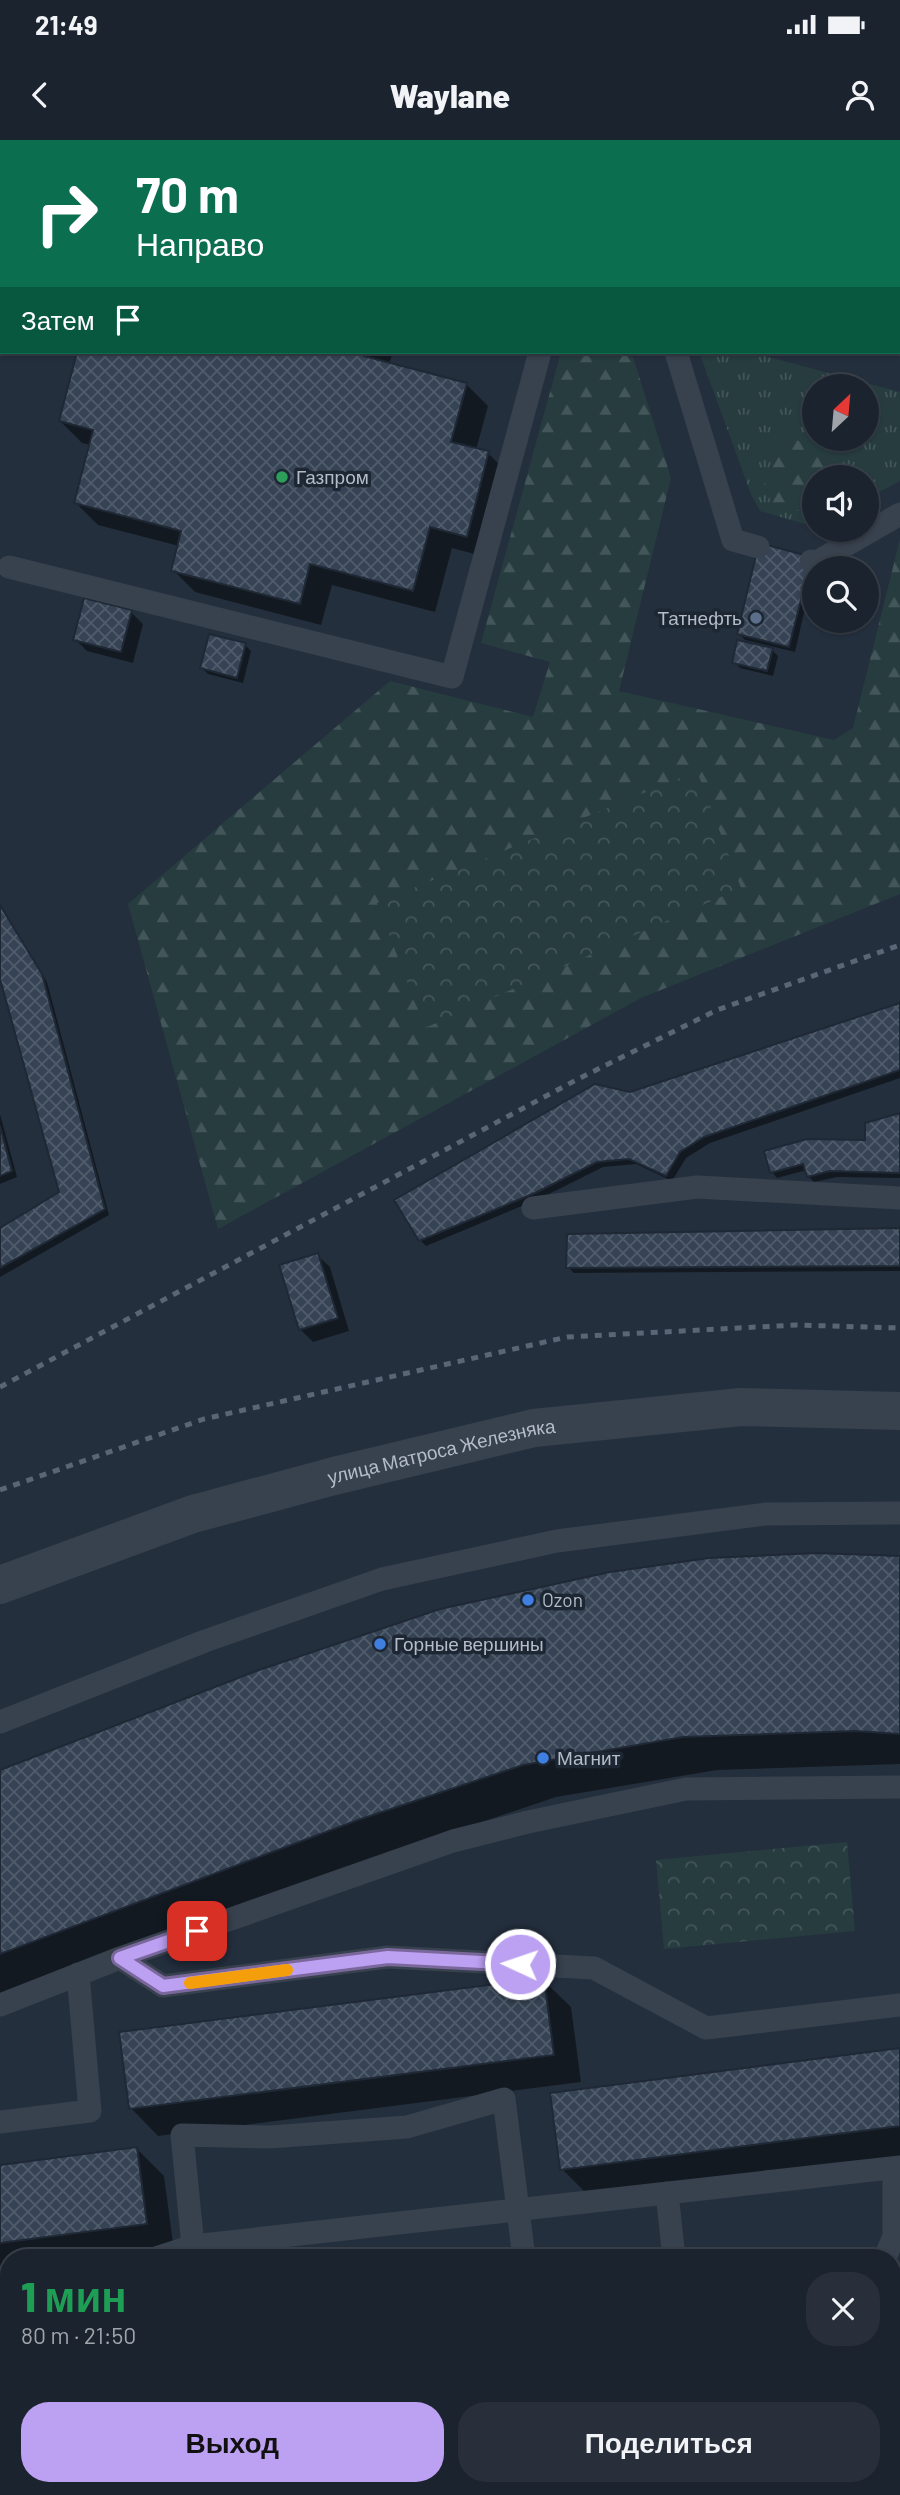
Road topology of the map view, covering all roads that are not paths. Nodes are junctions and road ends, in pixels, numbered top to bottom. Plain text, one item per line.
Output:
1 (539, 354) edge
2 (677, 354) edge
3 (900, 514) edge
4 (758, 547) dead end
5 (827, 556) edge
6 (9, 567) dead end
7 (900, 1198) edge
8 (533, 1208) dead end
9 (900, 1411) edge
10 (900, 1513) edge
11 (0, 1585) edge
12 (0, 1722) edge
13 (900, 1787) edge
14 (120, 1958) junction
15 (78, 1974) junction
16 (0, 2005) edge
17 (900, 2005) edge
18 (0, 2122) edge
19 (897, 2167) edge
20 (667, 2193) junction
21 (517, 2209) junction
22 (193, 2246) junction
23 (184, 2249) edge
24 (523, 2249) edge
25 (673, 2249) edge
26 (889, 2249) edge

1 - 6 lane
2 - 4 lane
3 - 5 lane
7 - 8 lane
9 - 11 street, улица Матроса Железняка
10 - 12 lane
13 - 14 lane
14 - 15 lane
14 - 17 lane
15 - 16 lane
15 - 18 lane
19 - 20 lane
19 - 26 lane
20 - 21 lane
20 - 25 lane
21 - 22 lane
21 - 22 lane
21 - 24 lane
22 - 23 lane

